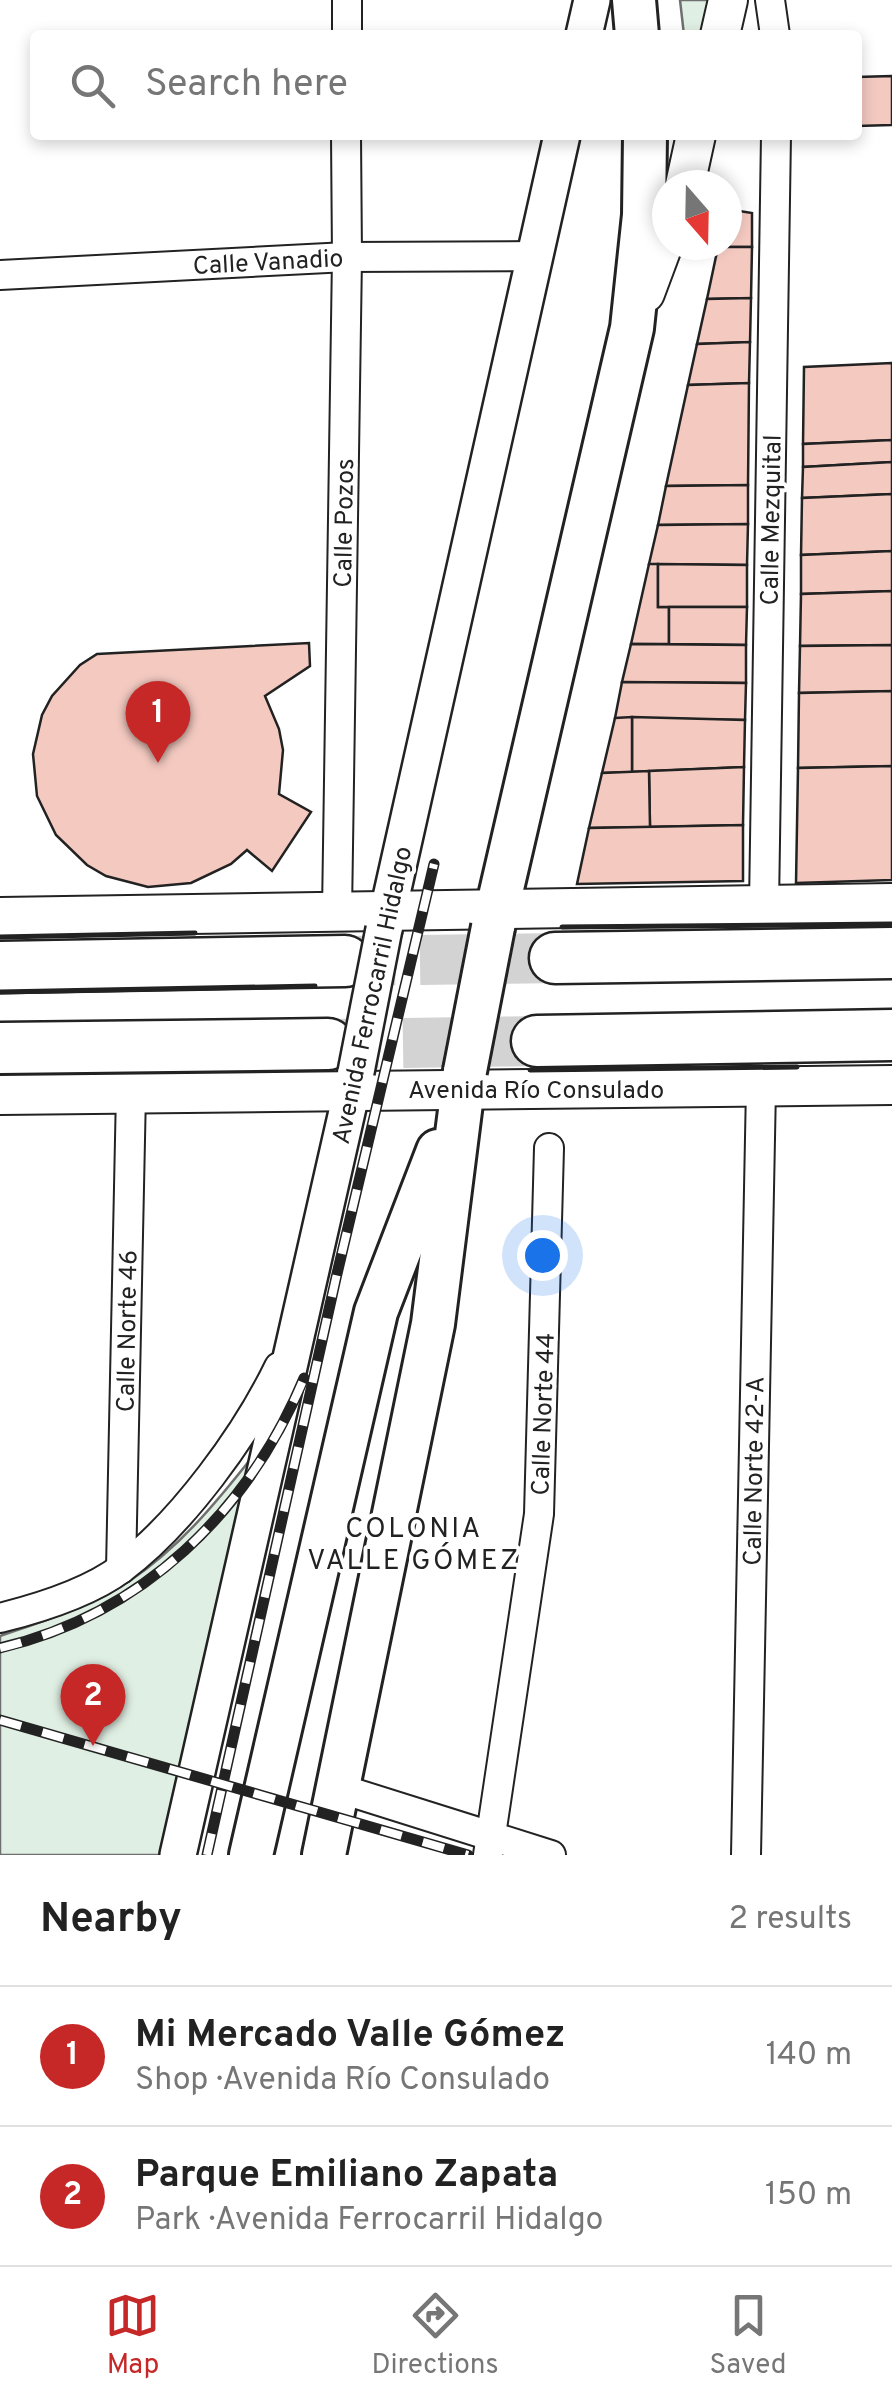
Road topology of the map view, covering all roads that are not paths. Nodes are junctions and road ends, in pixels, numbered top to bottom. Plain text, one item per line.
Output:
1 (347, 0) edge
2 (592, 0) edge
3 (634, 0) edge
4 (728, 0) edge
5 (770, 0) edge
6 (346, 30) edge
7 (585, 30) edge
8 (637, 30) edge
9 (721, 30) edge
10 (773, 30) edge
11 (346, 140) edge
12 (561, 140) edge
13 (644, 140) edge
14 (695, 140) edge
15 (776, 140) edge
16 (688, 170) edge
17 (536, 256) junction
18 (347, 257) junction
19 (657, 260) edge
20 (0, 275) edge
21 (632, 328) junction
22 (892, 903) edge
23 (764, 904) junction
24 (336, 912) junction
25 (0, 917) edge
26 (495, 918) junction
27 (386, 920) junction
28 (892, 952) edge
29 (556, 958) tunnel mouth
30 (345, 960) tunnel mouth
31 (0, 967) edge
32 (892, 1035) edge
33 (537, 1041) tunnel mouth
34 (0, 1048) edge
35 (346, 1068) junction
36 (463, 1081) junction
37 (892, 1084) edge
38 (760, 1086) junction
39 (131, 1092) junction
40 (0, 1095) edge
41 (550, 1148) dead end
42 (295, 1334) junction
43 (121, 1569) junction
44 (0, 1618) edge
45 (338, 1788) junction
46 (489, 1846) edge
47 (178, 1855) edge
48 (252, 1855) edge
49 (324, 1855) edge
50 (551, 1855) edge
51 (746, 1855) edge

1 - 6 street
2 - 7 street
3 - 8 main road
4 - 9 main road
5 - 10 street
11 - 18 street, Calle Pozos
12 - 17 street, Avenida Ferrocarril Hidalgo
13 - 21 main road
14 - 16 main road
15 - 23 street, Calle Mezquital
17 - 18 street, Calle Vanadio
17 - 27 street, Avenida Ferrocarril Hidalgo
18 - 20 street, Calle Vanadio
18 - 24 street, Calle Pozos
19 - 21 main road
21 - 26 main road
22 - 23 main road
23 - 26 main road
24 - 25 main road
24 - 27 main road
26 - 27 main road
26 - 36 main road, bridge
27 - 35 street, Avenida Ferrocarril Hidalgo, bridge
28 - 29 highway
30 - 31 highway
32 - 33 highway
34 - 35 highway
35 - 36 main road, Avenida Río Consulado
35 - 39 main road, Avenida Río Consulado
35 - 42 street, Avenida Ferrocarril Hidalgo
36 - 38 main road, Avenida Río Consulado
36 - 45 main road
36 - 48 main road
37 - 38 main road, Avenida Río Consulado
38 - 51 street, Calle Norte 42-A
39 - 40 main road, Avenida Río Consulado
39 - 43 street, Calle Norte 46
41 - 46 street, Calle Norte 44
42 - 43 street
42 - 47 street, Avenida Ferrocarril Hidalgo
43 - 44 street
45 - 46 street
45 - 49 main road
46 - 50 street

